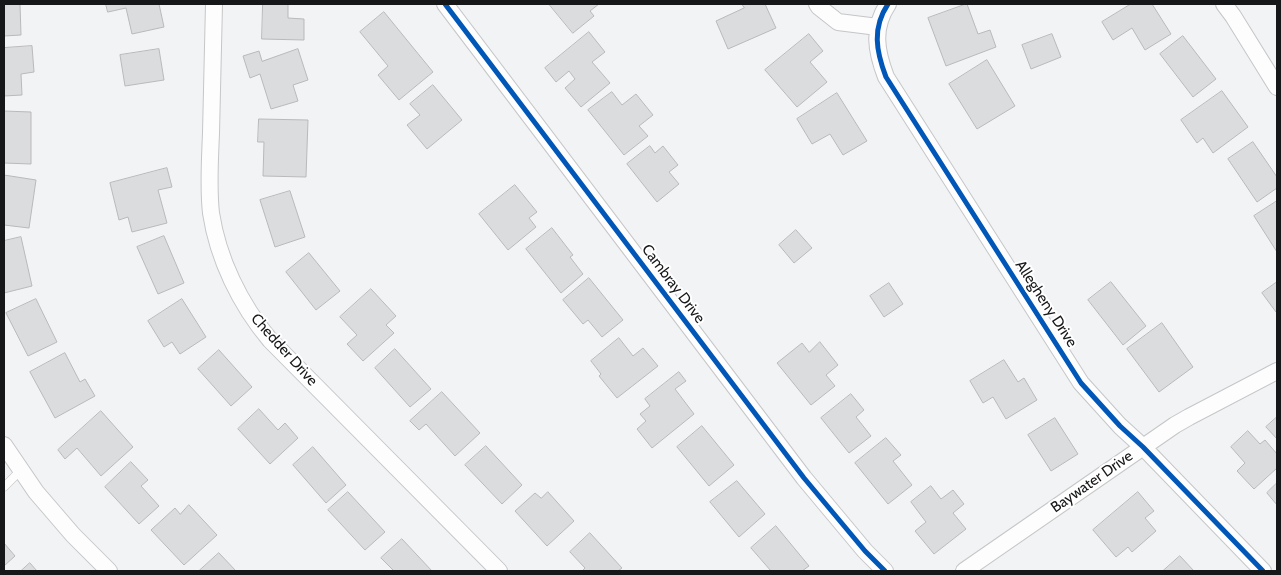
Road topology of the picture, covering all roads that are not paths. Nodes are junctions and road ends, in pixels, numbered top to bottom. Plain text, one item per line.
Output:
1 (214, 4) edge
2 (817, 4) edge
3 (1224, 4) edge
4 (448, 5) edge
5 (886, 6) edge
6 (878, 27) junction
7 (1277, 87) edge
8 (1277, 371) edge
9 (4, 444) edge
10 (1143, 447) junction
11 (21, 470) junction
12 (4, 487) edge
13 (109, 571) edge
14 (499, 571) edge
15 (885, 571) edge
16 (964, 571) edge
17 (1264, 571) edge

1 - 14 street, Chedder Drive
2 - 6 street
3 - 7 street
4 - 15 street, Cambray Drive
5 - 6 street, Allegheny Drive
6 - 10 street, Allegheny Drive
8 - 10 street, Baywater Drive
9 - 11 street
10 - 16 street, Baywater Drive
10 - 17 street, Allegheny Drive
11 - 12 lane
11 - 13 street

